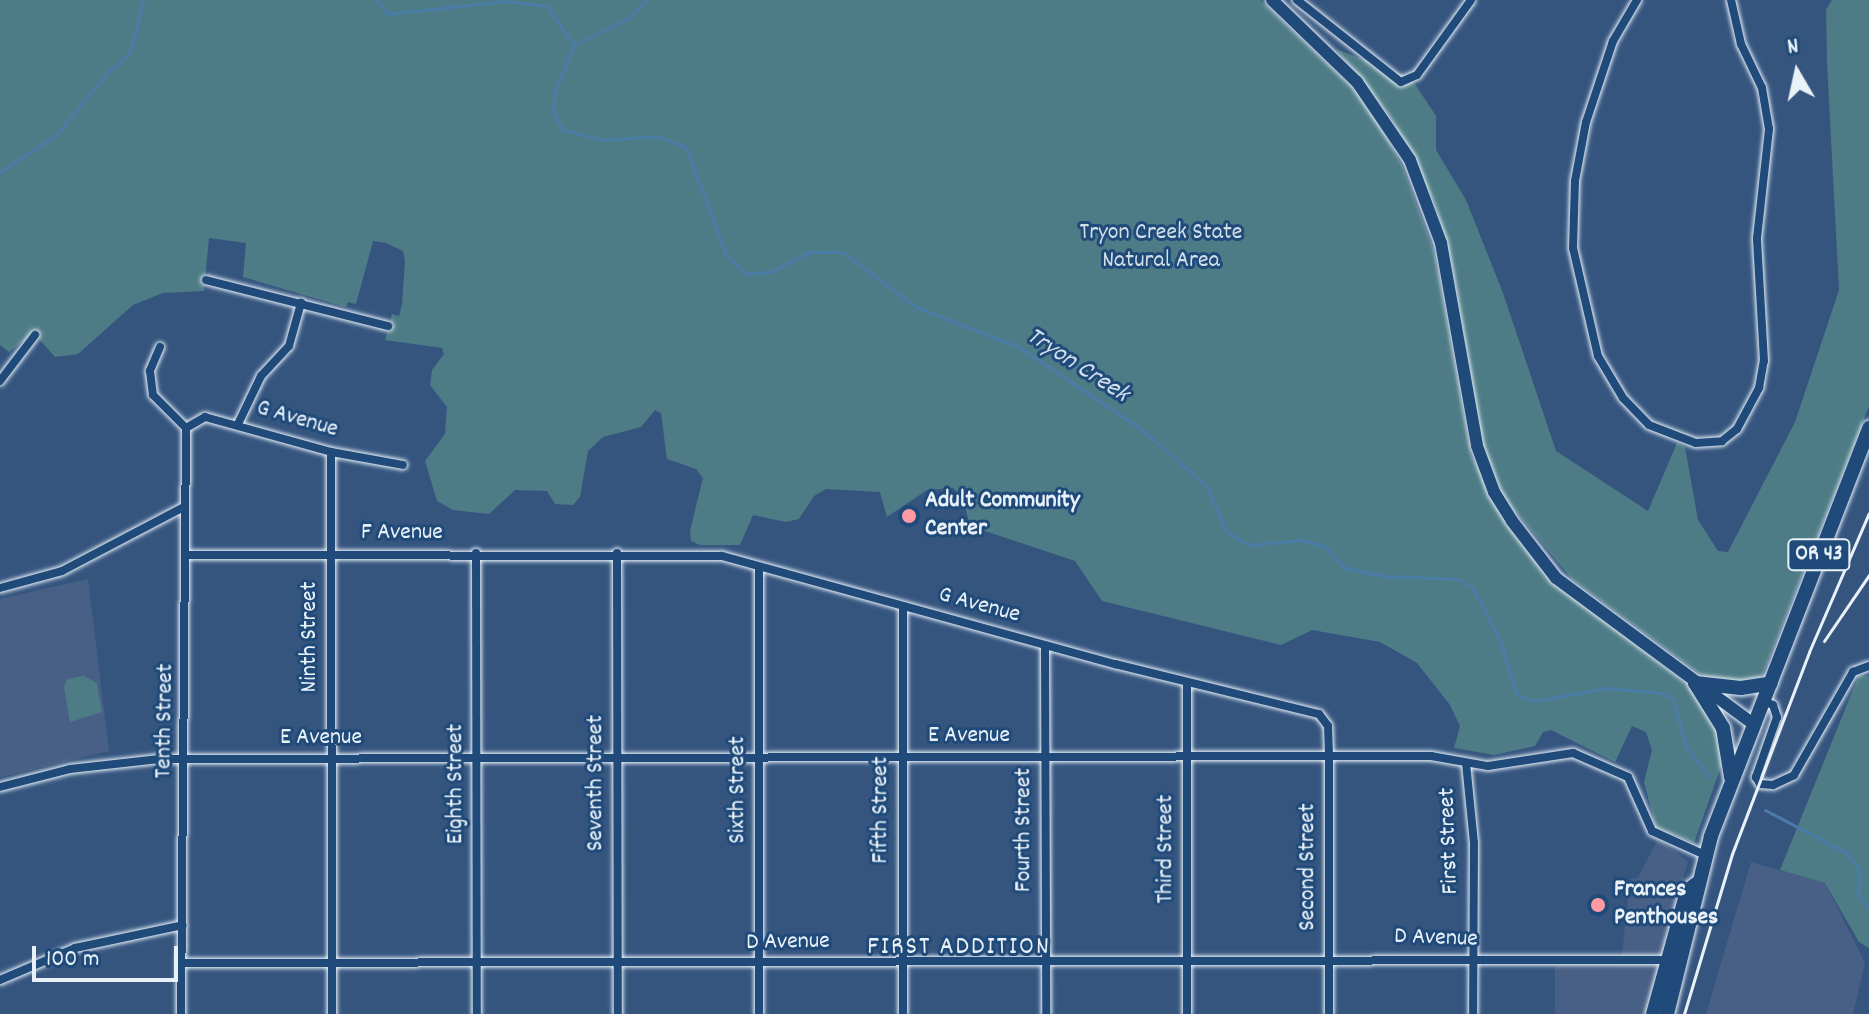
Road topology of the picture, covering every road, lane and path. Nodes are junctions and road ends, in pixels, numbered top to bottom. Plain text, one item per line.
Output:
1 (1272, 0) edge
2 (1297, 0) edge
3 (1471, 0) edge
4 (1637, 0) edge
5 (1731, 0) edge
6 (206, 280) dead end
7 (301, 303) junction
8 (388, 326) dead end
9 (35, 335) dead end
10 (160, 347) dead end
11 (0, 381) edge
12 (238, 424) junction
13 (186, 428) junction
14 (1869, 428) edge
15 (331, 452) junction
16 (403, 465) dead end
17 (182, 508) junction
18 (476, 553) junction
19 (617, 553) junction
20 (331, 554) junction
21 (186, 555) junction
22 (759, 567) junction
23 (0, 588) edge
24 (903, 606) junction
25 (1045, 646) junction
26 (1869, 666) edge
27 (1187, 683) junction
28 (1695, 683) junction
29 (1771, 683) junction
30 (1764, 701) junction
31 (1326, 721) joint
32 (1753, 724) junction
33 (1187, 756) junction
34 (1329, 756) junction
35 (759, 757) junction
36 (902, 757) junction
37 (1045, 757) junction
38 (477, 758) junction
39 (617, 758) junction
40 (185, 759) junction
41 (331, 759) junction
42 (1466, 763) junction
43 (1732, 780) junction
44 (0, 787) edge
45 (1705, 855) junction
46 (183, 925) junction
47 (1329, 960) junction
48 (1675, 960) junction
49 (1472, 961) junction
50 (903, 962) junction
51 (1046, 962) junction
52 (1187, 962) junction
53 (182, 963) junction
54 (332, 963) junction
55 (618, 963) junction
56 (477, 965) junction
57 (759, 965) junction
58 (0, 980) edge
59 (181, 1014) edge
60 (332, 1014) edge
61 (477, 1014) edge
62 (618, 1014) edge
63 (759, 1014) edge
64 (903, 1014) edge
65 (1046, 1014) edge
66 (1187, 1014) edge
67 (1329, 1014) edge
68 (1473, 1014) edge
69 (1653, 1014) edge
70 (1667, 1014) edge

1 - 28 main road
2 - 3 street
4 - 5 street
6 - 7 street
7 - 8 street
7 - 12 street
9 - 11 street
10 - 13 street
12 - 13 street, G Avenue
12 - 15 street, G Avenue
13 - 17 street, Tenth Street
14 - 29 main road, OR 43
15 - 16 street, G Avenue
15 - 20 street, Ninth Street
17 - 21 street, Tenth Street
17 - 23 street
18 - 19 street, F Avenue
18 - 20 street, F Avenue
18 - 38 street, Eighth Street
19 - 22 street, G Avenue
19 - 39 street, Seventh Street
20 - 21 street, F Avenue
20 - 41 street, Ninth Street
21 - 40 street, Tenth Street
22 - 24 street, G Avenue
22 - 35 street, Sixth Street
24 - 25 street, G Avenue
24 - 36 street, Fifth Street
25 - 27 street, G Avenue
25 - 37 street, Fourth Street
26 - 30 street
27 - 31 street, G Avenue
27 - 33 street, Third Street
28 - 29 main road
28 - 32 main road
28 - 43 main road
29 - 30 main road, OR 43
30 - 32 main road, OR 43
31 - 34 street, Second Street
32 - 43 main road, OR 43
33 - 34 street, E Avenue
33 - 37 street, E Avenue
33 - 52 street, Third Street
34 - 42 street, E Avenue
34 - 47 street, Second Street
35 - 36 street, E Avenue
35 - 39 street, E Avenue
35 - 57 street, Sixth Street
36 - 37 street, E Avenue
36 - 50 street, Fifth Street
37 - 51 street, Fourth Street
38 - 39 street, E Avenue
38 - 41 street, E Avenue
38 - 56 street, Eighth Street
39 - 55 street, Seventh Street
40 - 41 street, E Avenue
40 - 44 street, E Avenue
40 - 46 street, Tenth Street
41 - 54 street, Ninth Street
42 - 45 street, E Avenue
42 - 49 street, First Street
43 - 45 main road, OR 43
45 - 48 main road, OR 43
46 - 53 street, Tenth Street
46 - 58 street
47 - 49 street, D Avenue
47 - 52 street, D Avenue
47 - 67 street, Second Street
48 - 49 street, D Avenue
48 - 69 main road, OR 43
48 - 70 main road, OR 43
49 - 68 street, First Street
50 - 51 street, D Avenue
50 - 57 street, D Avenue
50 - 64 street, Fifth Street
51 - 52 street, D Avenue
51 - 65 street, Fourth Street
52 - 66 street, Third Street
53 - 54 street, D Avenue
53 - 59 street, Tenth Street
54 - 56 street, D Avenue
54 - 60 street, Ninth Street
55 - 56 street, D Avenue
55 - 57 street, D Avenue
55 - 62 street, Seventh Street
56 - 61 street, Eighth Street
57 - 63 street, Sixth Street

